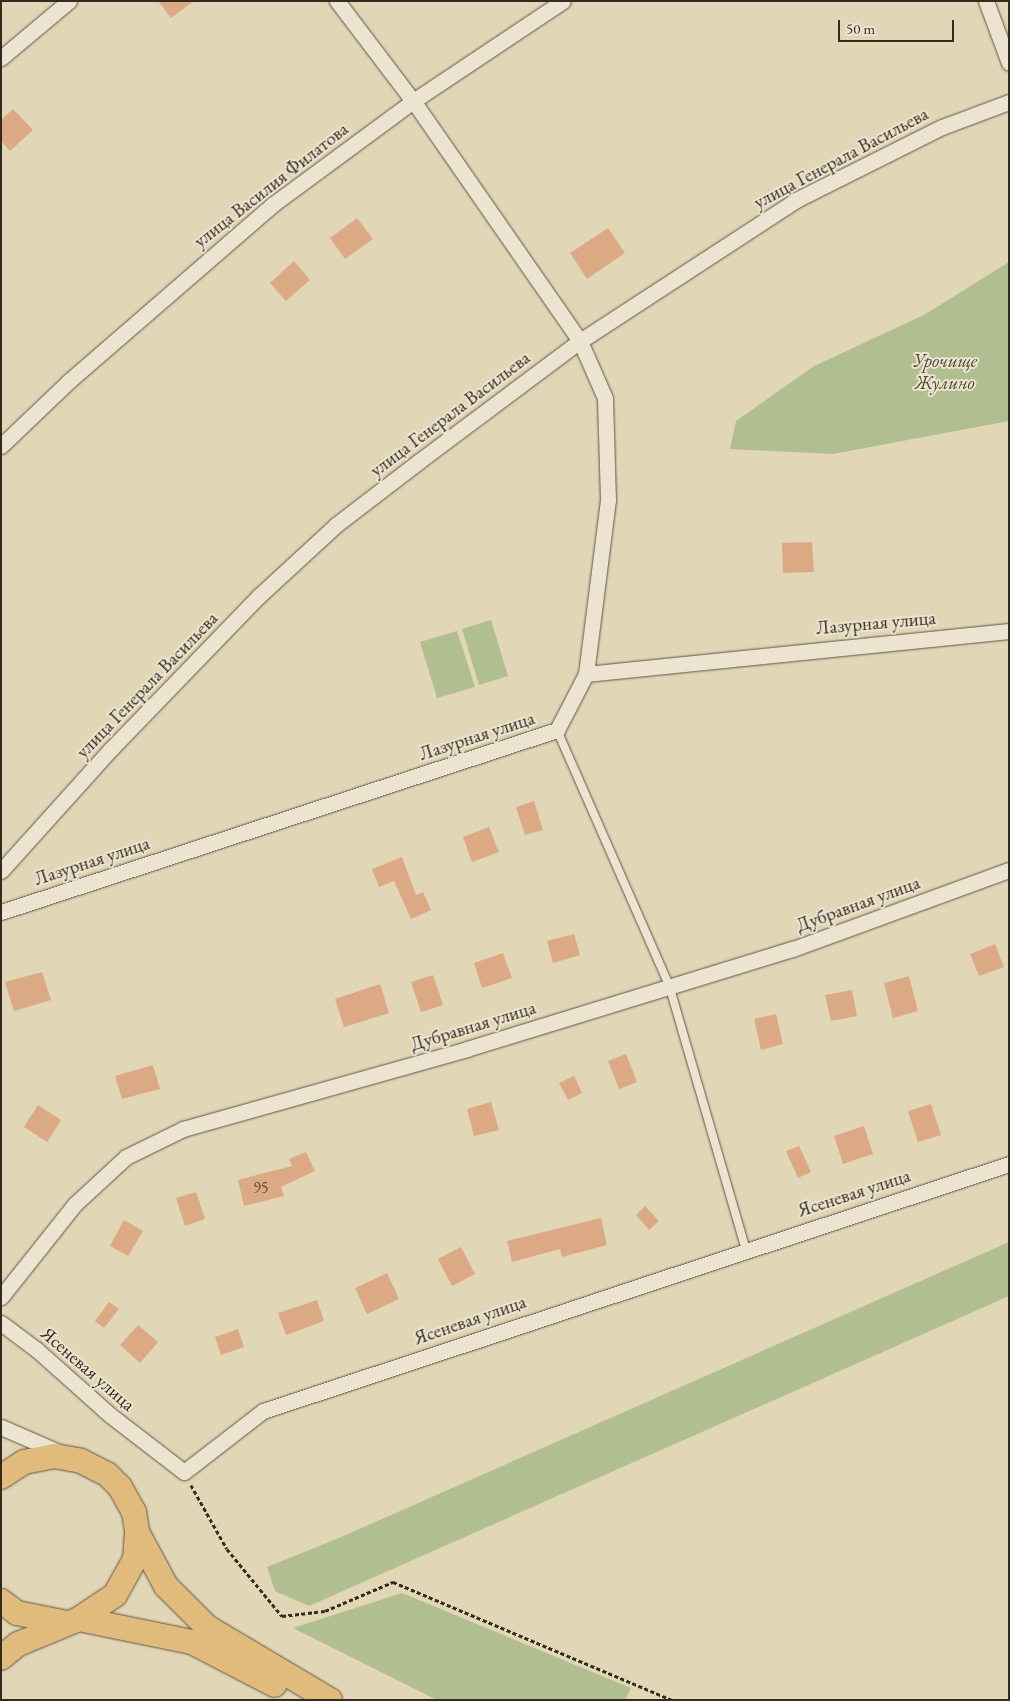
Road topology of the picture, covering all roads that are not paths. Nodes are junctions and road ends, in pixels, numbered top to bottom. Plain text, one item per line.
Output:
1 (69, 1) edge
2 (337, 1) edge
3 (563, 1) edge
4 (986, 1) edge
5 (1, 58) edge
6 (1009, 63) edge
7 (413, 101) junction
8 (1009, 102) edge
9 (580, 341) junction
10 (1, 446) edge
11 (1009, 631) edge
12 (586, 674) junction
13 (557, 730) junction
14 (1009, 870) edge
15 (1, 871) edge
16 (1, 912) edge
17 (669, 986) junction
18 (1009, 1164) edge
19 (746, 1250) junction
20 (1, 1297) edge
21 (1, 1323) edge
22 (1, 1427) edge
23 (81, 1461) junction
24 (1, 1477) edge
25 (137, 1532) junction
26 (1, 1601) edge
27 (74, 1621) junction
28 (1, 1658) edge
29 (301, 1700) edge
30 (330, 1700) edge

1 - 5 street
2 - 7 street
3 - 7 street, улица Василия Филатова
4 - 6 street
7 - 9 street
7 - 10 street, улица Василия Филатова
8 - 9 street, улица Генерала Васильева
9 - 12 street
9 - 15 street, улица Генерала Васильева
11 - 12 street, Лазурная улица
12 - 13 street, Лазурная улица
13 - 16 street, Лазурная улица
13 - 17 lane
14 - 17 street, Дубравная улица
17 - 19 lane
17 - 20 street, Дубравная улица
18 - 19 street, Ясеневая улица
19 - 21 street, Ясеневая улица
22 - 23 street
23 - 24 main road
23 - 25 main road
25 - 27 main road
25 - 30 main road
26 - 27 main road
27 - 28 main road
27 - 29 main road

